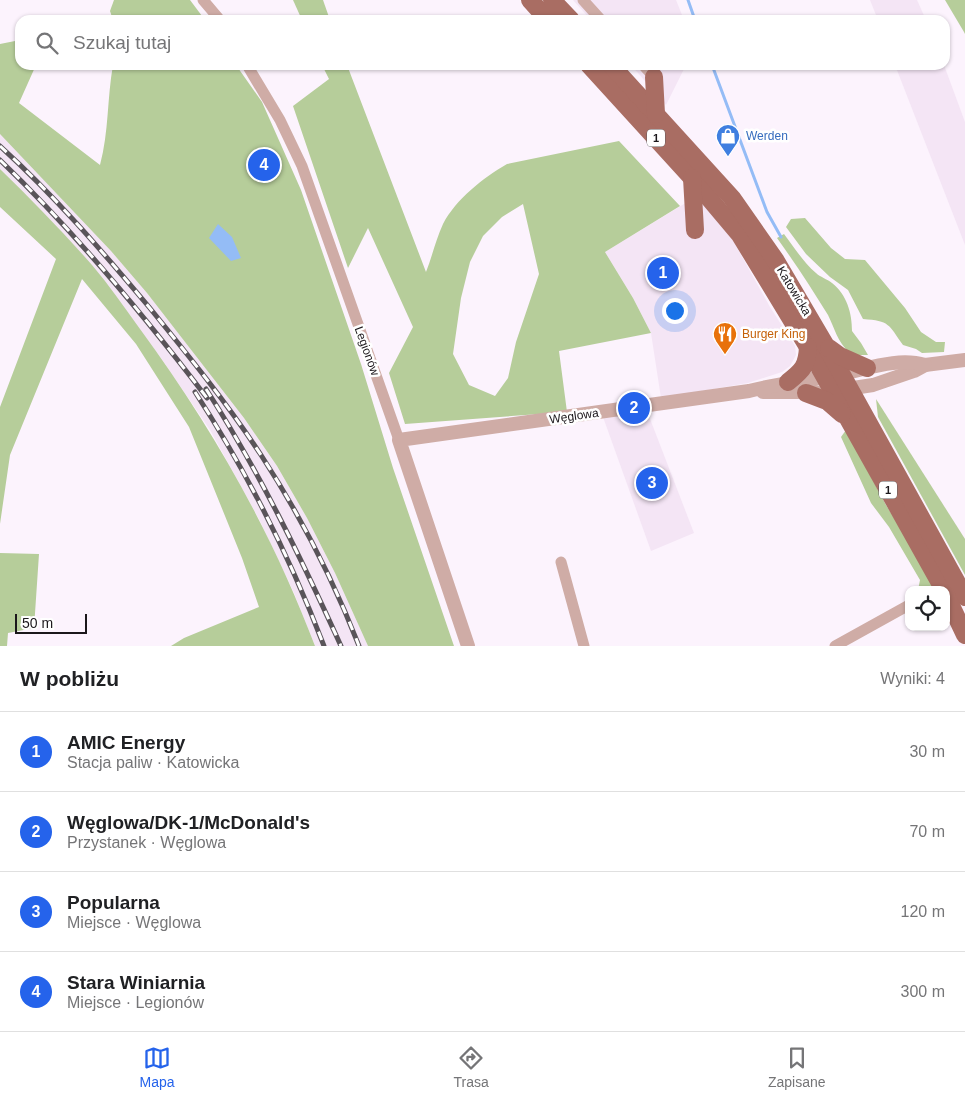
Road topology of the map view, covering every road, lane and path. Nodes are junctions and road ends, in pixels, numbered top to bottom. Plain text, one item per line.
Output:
1 (203, 0) edge
2 (530, 0) edge
3 (552, 0) edge
4 (583, 0) edge
5 (216, 15) edge
6 (544, 15) edge
7 (566, 15) edge
8 (597, 15) edge
9 (250, 70) edge
10 (594, 70) edge
11 (616, 70) edge
12 (649, 71) edge
13 (656, 114) junction
14 (692, 178) junction
15 (695, 230) dead end
16 (826, 346) junction
17 (808, 347) junction
18 (965, 360) edge
19 (925, 365) junction
20 (867, 368) junction
21 (788, 382) junction
22 (837, 383) junction
23 (750, 391) junction
24 (806, 393) junction
25 (849, 421) junction
26 (399, 440) junction
27 (561, 562) dead end
28 (942, 586) edge
29 (965, 597) edge
30 (950, 603) edge
31 (905, 607) edge
32 (965, 635) edge
33 (468, 646) edge
34 (584, 646) edge
35 (835, 646) edge

1 - 5 street
2 - 6 main road
3 - 7 main road
4 - 8 street
9 - 26 street, Legionów
10 - 14 main road, Katowicka / 1
11 - 13 main road, Katowicka / 1
12 - 13 main road
13 - 16 main road, Katowicka / 1
14 - 15 main road
14 - 17 main road, Katowicka / 1
16 - 20 main road
16 - 22 main road, Katowicka / 1
17 - 21 main road
17 - 22 main road, Katowicka / 1
18 - 19 street, Węglowa
19 - 20 street, Węglowa
19 - 22 street, Węglowa
20 - 22 street, Węglowa
21 - 22 street, Węglowa
21 - 23 street, Węglowa
22 - 24 street, Węglowa
22 - 25 main road, Katowicka / 1
22 - 29 main road, Katowicka / 1
23 - 24 street, Węglowa
23 - 26 street, Węglowa
24 - 25 main road
25 - 28 main road, Katowicka / 1
26 - 33 street, Legionów
27 - 34 street
30 - 32 main road
31 - 35 street

